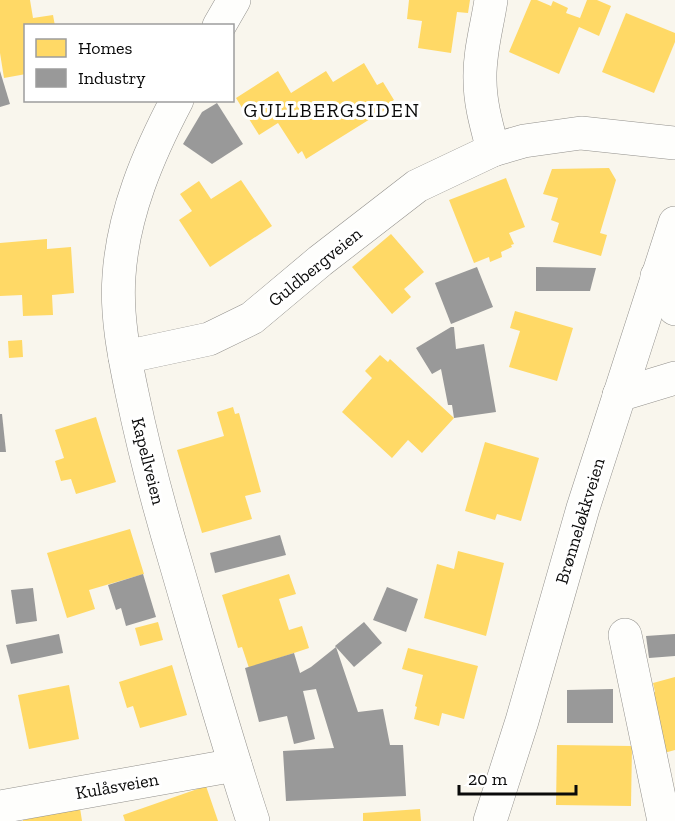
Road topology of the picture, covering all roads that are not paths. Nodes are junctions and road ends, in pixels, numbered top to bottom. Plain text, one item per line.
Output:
1 (234, 0) edge
2 (491, 0) edge
3 (220, 24) edge
4 (176, 102) edge
5 (675, 143) edge
6 (493, 150) junction
7 (675, 223) edge
8 (657, 276) junction
9 (675, 309) edge
10 (125, 357) junction
11 (675, 378) edge
12 (619, 395) junction
13 (625, 635) dead end
14 (235, 765) junction
15 (0, 807) edge
16 (253, 821) edge
17 (490, 821) edge
18 (664, 821) edge

1 - 3 street
2 - 6 street
4 - 10 street, Kapellveien
5 - 6 street, Guldbergveien
6 - 10 street, Guldbergveien
7 - 8 street, Brønneløkkveien
8 - 9 street
8 - 12 street, Brønneløkkveien
10 - 14 street, Kapellveien
11 - 12 street
12 - 17 street, Brønneløkkveien
13 - 18 street
14 - 15 street, Kulåsveien
14 - 16 street, Kapellveien

